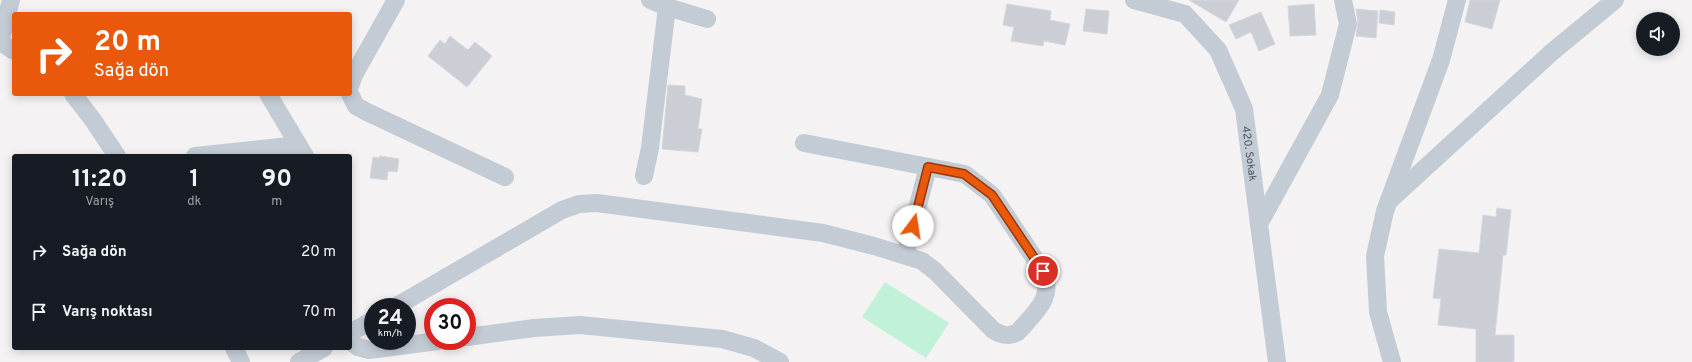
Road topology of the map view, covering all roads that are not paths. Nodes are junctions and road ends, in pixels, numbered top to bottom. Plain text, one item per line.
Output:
1 (11, 0) edge
2 (396, 0) edge
3 (650, 0) edge
4 (1135, 0) edge
5 (1343, 0) edge
6 (1457, 0) edge
7 (1615, 0) edge
8 (667, 7) junction
9 (707, 19) dead end
10 (0, 42) edge
11 (12, 50) edge
12 (352, 81) edge
13 (75, 96) edge
14 (269, 96) edge
15 (351, 96) edge
16 (804, 143) dead end
17 (301, 150) edge
18 (116, 154) edge
19 (230, 154) edge
20 (928, 167) junction
21 (644, 176) dead end
22 (505, 177) dead end
23 (1388, 202) junction
24 (1259, 224) junction
25 (905, 255) junction
26 (410, 298) edge
27 (364, 325) edge
28 (352, 332) edge
29 (476, 336) edge
30 (352, 342) edge
31 (424, 343) edge
32 (235, 350) edge
33 (321, 350) edge
34 (241, 362) edge
35 (300, 362) edge
36 (780, 362) edge
37 (1277, 362) edge
38 (1392, 362) edge

1 - 10 street
2 - 12 street
3 - 8 street
4 - 24 street, 420. Sokak
5 - 24 street
6 - 23 street
7 - 23 street
8 - 9 street
8 - 21 street
10 - 11 street
13 - 18 street
14 - 17 street
15 - 22 street
16 - 20 street
17 - 19 street
20 - 25 street
20 - 25 street
23 - 38 street
24 - 37 street, 420. Sokak
25 - 26 street
27 - 28 street
29 - 36 street
30 - 31 street
32 - 34 street
33 - 35 street

